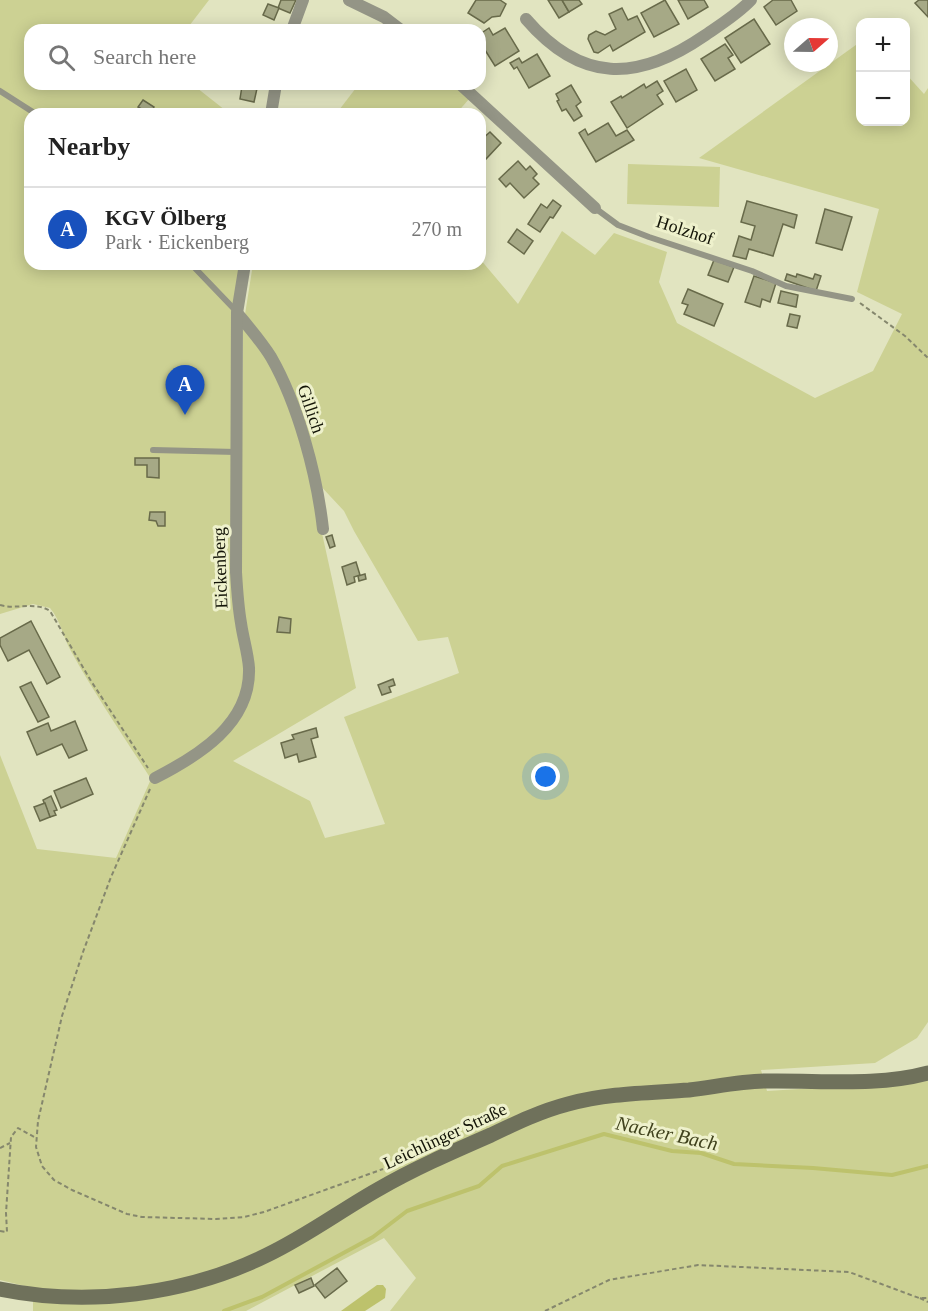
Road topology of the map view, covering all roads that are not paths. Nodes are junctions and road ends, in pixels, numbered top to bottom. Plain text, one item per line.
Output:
1 (303, 0) edge
2 (349, 0) edge
3 (751, 0) edge
4 (526, 19) dead end
5 (294, 24) edge
6 (393, 24) edge
7 (275, 90) edge
8 (467, 90) edge
9 (0, 91) edge
10 (27, 108) edge
11 (272, 108) edge
12 (595, 208) joint
13 (197, 270) edge
14 (244, 270) edge
15 (852, 299) road end
16 (237, 313) junction
17 (153, 450) dead end
18 (237, 452) junction
19 (323, 529) dead end
20 (155, 778) road end
21 (928, 1073) edge
22 (0, 1289) edge

1 - 5 street
2 - 6 street
3 - 4 street
7 - 11 street
8 - 12 street, Holzhof
9 - 10 lane
12 - 15 lane, Holzhof
13 - 16 lane
14 - 16 street, Eickenberg
16 - 18 street, Eickenberg
16 - 19 street, Gillich
17 - 18 lane
18 - 20 street, Eickenberg
21 - 22 main road, Leichlinger Straße

